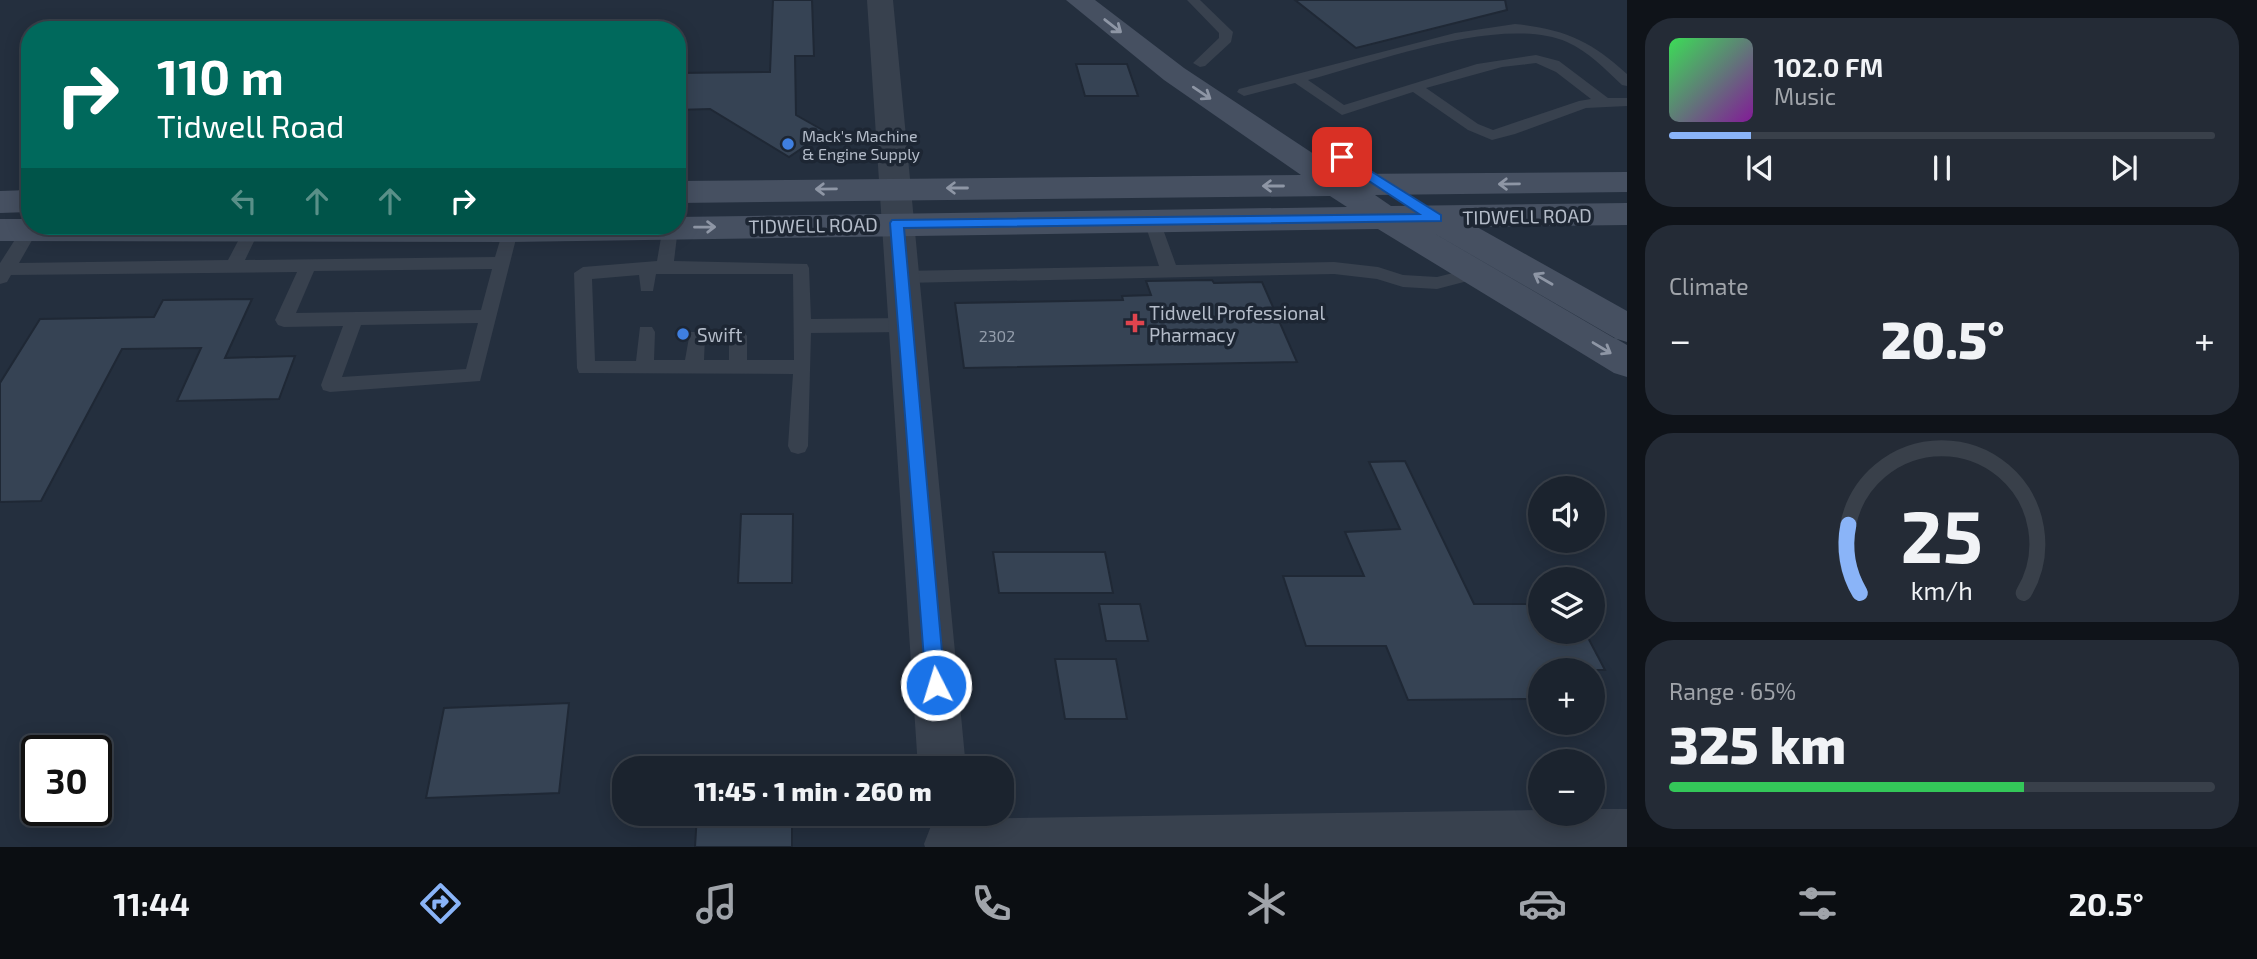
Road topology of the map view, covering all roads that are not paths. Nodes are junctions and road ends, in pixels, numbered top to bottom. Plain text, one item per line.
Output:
1 (880, 0) edge
2 (1079, 0) edge
3 (1120, 0) edge
4 (1193, 0) edge
5 (1200, 63) junction
6 (1297, 79) junction
7 (1627, 82) edge
8 (1415, 87) junction
9 (1244, 92) junction
10 (1627, 102) edge
11 (1605, 103) junction
12 (1627, 182) edge
13 (1341, 187) junction
14 (686, 193) edge
15 (1387, 202) junction
16 (896, 206) junction
17 (20, 210) edge
18 (1627, 214) edge
19 (1436, 218) junction
20 (1152, 221) junction
21 (686, 226) edge
22 (249, 235) edge
23 (509, 235) edge
24 (667, 235) edge
25 (502, 263) junction
26 (309, 265) junction
27 (233, 267) junction
28 (1169, 270) junction
29 (3, 273) edge
30 (1477, 273) junction
31 (653, 274) junction
32 (903, 277) junction
33 (488, 316) junction
34 (354, 319) junction
35 (906, 325) junction
36 (802, 326) junction
37 (1627, 328) edge
38 (646, 332) dead end
39 (738, 336) dead end
40 (696, 337) dead end
41 (1627, 363) edge
42 (803, 367) junction
43 (645, 368) junction
44 (694, 368) junction
45 (738, 368) junction
46 (798, 446) dead end
47 (942, 756) edge
48 (1627, 834) edge
49 (948, 835) edge

1 - 16 street
2 -> 13 main road
3 - 5 main road
4 - 5 lane
5 - 9 main road
6 - 7 lane
6 - 8 lane
6 - 9 lane
8 - 11 lane
8 - 11 lane
9 - 15 main road
10 - 11 lane
12 -> 15 main road, TIDWELL ROAD
13 - 15 main road, TIDWELL ROAD
13 -> 16 main road, TIDWELL ROAD
16 -> 14 main road, TIDWELL ROAD
15 - 19 main road
15 - 20 main road, TIDWELL ROAD
15 - 30 main road
16 - 20 main road, TIDWELL ROAD
21 -> 16 main road, TIDWELL ROAD
16 - 32 street
17 - 29 lane
18 - 19 main road, TIDWELL ROAD
37 -> 19 main road
20 - 28 lane
22 - 27 lane
23 - 25 lane
24 - 31 lane
25 - 26 lane
25 - 33 lane
26 - 27 lane
26 - 34 lane
27 - 29 lane
28 - 30 lane
28 - 32 lane
30 -> 41 main road
31 - 36 lane
31 - 43 lane
32 - 35 street
33 - 34 lane
33 - 34 lane
35 - 36 lane
35 - 47 street
36 - 42 lane
38 - 43 lane
39 - 45 lane
40 - 44 lane
42 - 45 lane
42 - 46 lane
43 - 44 lane
44 - 45 lane
48 - 49 street

